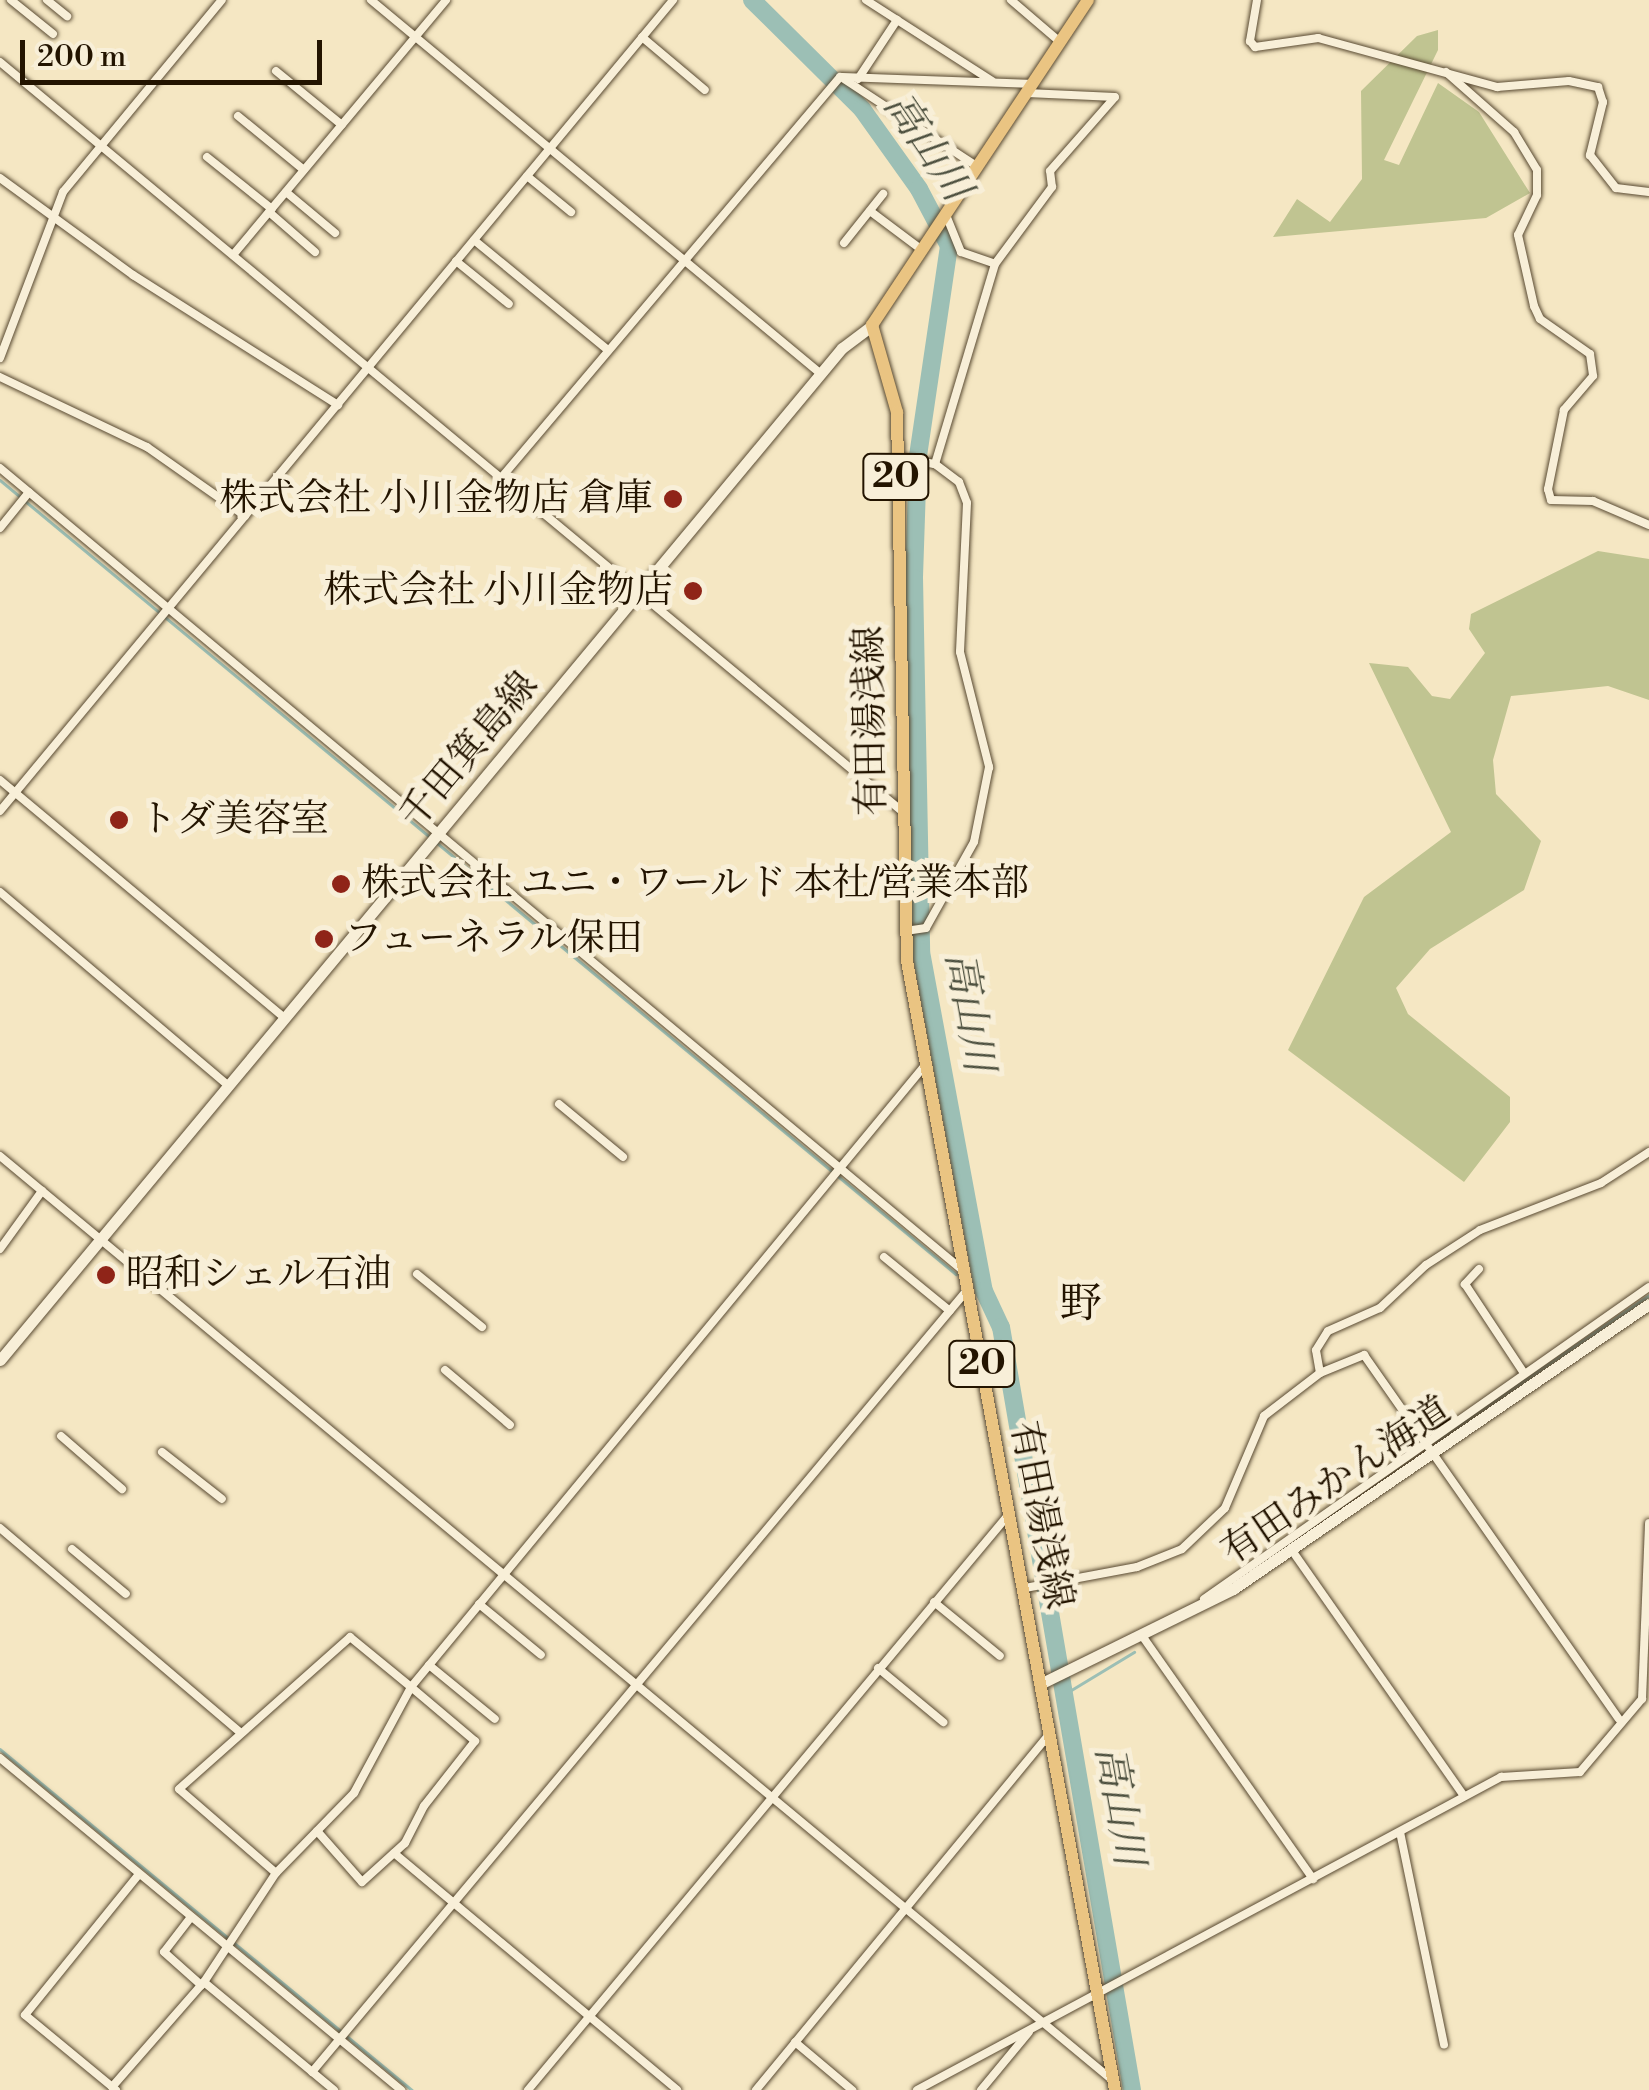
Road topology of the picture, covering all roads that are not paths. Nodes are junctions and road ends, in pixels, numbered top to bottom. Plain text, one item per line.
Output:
1 (11, 0) edge
2 (47, 0) edge
3 (222, 0) edge
4 (371, 0) edge
5 (446, 0) edge
6 (673, 0) edge
7 (866, 0) edge
8 (1011, 0) edge
9 (1088, 0) edge
10 (1257, 0) edge
11 (68, 16) dead end
12 (897, 20) junction
13 (53, 34) dead end
14 (415, 37) junction
15 (642, 38) junction
16 (1060, 42) junction
17 (0, 62) edge
18 (276, 70) dead end
19 (1446, 72) junction
20 (856, 81) junction
21 (996, 83) junction
22 (1030, 89) junction
23 (705, 90) dead end
24 (238, 116) dead end
25 (342, 125) junction
26 (102, 144) junction
27 (550, 148) junction
28 (207, 157) dead end
29 (978, 167) junction
30 (304, 170) junction
31 (527, 176) junction
32 (0, 178) edge
33 (286, 192) junction
34 (1649, 192) edge
35 (883, 194) dead end
36 (870, 210) junction
37 (270, 211) junction
38 (570, 212) dead end
39 (945, 216) junction
40 (54, 218) junction
41 (336, 232) dead end
42 (474, 240) junction
43 (844, 243) dead end
44 (922, 250) junction
45 (315, 252) dead end
46 (233, 256) junction
47 (684, 260) junction
48 (456, 261) junction
49 (996, 264) junction
50 (509, 304) dead end
51 (872, 325) junction
52 (608, 350) junction
53 (0, 358) edge
54 (369, 366) junction
55 (821, 374) junction
56 (0, 376) edge
57 (338, 405) junction
58 (896, 457) junction
59 (931, 463) junction
60 (0, 468) edge
61 (501, 478) junction
62 (29, 492) junction
63 (245, 516) junction
64 (1649, 525) edge
65 (0, 528) edge
66 (640, 594) junction
67 (166, 608) junction
68 (0, 780) edge
69 (15, 792) junction
70 (0, 810) edge
71 (903, 812) junction
72 (434, 840) junction
73 (0, 892) edge
74 (905, 931) junction
75 (285, 1018) junction
76 (926, 1064) junction
77 (229, 1086) junction
78 (559, 1104) dead end
79 (1649, 1152) edge
80 (0, 1156) edge
81 (624, 1157) dead end
82 (841, 1170) junction
83 (42, 1192) junction
84 (100, 1240) junction
85 (0, 1249) edge
86 (884, 1258) dead end
87 (1479, 1269) dead end
88 (964, 1272) junction
89 (417, 1274) dead end
90 (1649, 1287) edge
91 (968, 1290) junction
92 (1649, 1304) edge
93 (950, 1311) junction
94 (482, 1327) dead end
95 (0, 1360) edge
96 (445, 1370) dead end
97 (1320, 1373) junction
98 (1524, 1373) junction
99 (510, 1424) dead end
100 (61, 1436) dead end
101 (1430, 1446) junction
102 (162, 1452) dead end
103 (122, 1489) dead end
104 (222, 1499) dead end
105 (1010, 1514) junction
106 (1649, 1523) edge
107 (0, 1528) edge
108 (1287, 1545) junction
109 (72, 1549) dead end
110 (504, 1575) junction
111 (1024, 1588) junction
112 (126, 1594) dead end
113 (934, 1602) junction
114 (479, 1604) junction
115 (1143, 1637) junction
116 (541, 1655) dead end
117 (1000, 1656) dead end
118 (429, 1665) junction
119 (878, 1668) junction
120 (1046, 1682) junction
121 (638, 1686) junction
122 (411, 1687) junction
123 (1619, 1718) junction
124 (494, 1719) dead end
125 (942, 1722) dead end
126 (1050, 1732) junction
127 (241, 1733) junction
128 (0, 1758) edge
129 (1463, 1796) junction
130 (772, 1798) junction
131 (316, 1831) junction
132 (1400, 1832) junction
133 (394, 1853) junction
134 (276, 1873) junction
135 (140, 1874) junction
136 (1312, 1879) junction
137 (455, 1906) junction
138 (904, 1909) junction
139 (191, 1917) junction
140 (227, 1947) junction
141 (202, 1983) junction
142 (1103, 1990) junction
143 (589, 2016) junction
144 (1037, 2026) junction
145 (341, 2040) junction
146 (794, 2042) junction
147 (1444, 2044) dead end
148 (312, 2072) junction
149 (1115, 2086) edge
150 (114, 2088) edge
151 (334, 2090) edge
152 (401, 2090) edge
153 (528, 2090) edge
154 (677, 2090) edge
155 (756, 2090) edge
156 (852, 2090) edge
157 (917, 2090) edge
158 (980, 2090) edge

1 - 13 street
2 - 11 street
3 - 26 street
4 - 14 street
5 - 14 street
6 - 15 street
7 - 12 street
8 - 16 street
9 - 16 main road
10 - 19 street
12 - 20 street
12 - 21 street
14 - 25 street
14 - 27 street
15 - 23 street
15 - 27 street
16 - 22 main road
17 - 26 street
18 - 25 street
19 - 34 street
19 - 64 street
20 - 21 street
20 - 29 street
20 - 47 street
21 - 22 street
22 - 29 main road
22 - 49 street
24 - 30 street
25 - 30 street
26 - 40 street
26 - 46 street
27 - 31 street
27 - 47 street
28 - 37 street
29 - 39 main road
30 - 33 street
31 - 38 street
31 - 42 street
32 - 40 street
33 - 37 street
33 - 41 street
35 - 36 street
36 - 43 street
36 - 44 street
37 - 45 street
37 - 46 street
39 - 44 main road
39 - 49 street
40 - 53 street
40 - 57 street
42 - 48 street
42 - 52 street
44 - 51 main road
46 - 54 street
47 - 52 street
47 - 55 street
48 - 50 street
48 - 54 street
49 - 59 street
51 - 55 main road, 千田箕島線
51 - 58 main road, 有田湯浅線 / 20
52 - 61 street
54 - 57 street
54 - 61 street
55 - 66 main road, 千田箕島線
56 - 63 street
57 - 63 street
58 - 59 street
58 - 71 main road, 有田湯浅線 / 20
59 - 74 street
60 - 62 street
61 - 66 street
62 - 65 street
62 - 67 street
63 - 67 street
66 - 71 street
66 - 72 main road, 千田箕島線
67 - 69 street
67 - 72 street
68 - 69 street
69 - 70 street
69 - 75 street
71 - 74 main road, 有田湯浅線 / 20
72 - 75 main road, 千田箕島線
72 - 82 street
73 - 77 street
74 - 76 main road, 有田湯浅線 / 20
75 - 77 main road, 千田箕島線
76 - 82 street
76 - 88 main road, 有田湯浅線 / 20
77 - 84 main road, 千田箕島線
78 - 81 street
79 - 97 street
80 - 83 street
82 - 88 street
82 - 110 street
83 - 84 street
83 - 85 street
84 - 95 main road, 千田箕島線
84 - 110 street
86 - 93 street
87 - 98 street
88 - 91 main road, 有田湯浅線 / 20
89 - 94 street
90 - 98 street
91 - 93 street
91 - 105 main road, 有田湯浅線 / 20
92 - 101 main road, 有田みかん海道
93 - 121 street
96 - 99 street
97 - 101 street
97 - 111 street
98 - 101 street
100 - 103 street
101 - 108 main road, 有田みかん海道
101 - 123 street
102 - 104 street
105 - 111 main road, 有田湯浅線 / 20
105 - 113 street
106 - 123 street
107 - 127 street
108 - 115 main road, 有田みかん海道
108 - 129 street
109 - 112 street
110 - 114 street
110 - 121 street
111 - 120 main road, 有田湯浅線 / 20
113 - 117 street
113 - 119 street
114 - 116 street
114 - 118 street
115 - 120 main road, 有田みかん海道
115 - 136 street
118 - 122 street
118 - 124 street
119 - 125 street
119 - 130 street
120 - 126 main road, 有田湯浅線 / 20
121 - 130 street
121 - 137 street
122 - 127 street
122 - 131 street
122 - 133 street
123 - 129 street
126 - 138 street
126 - 142 main road, 有田湯浅線 / 20
127 - 134 street
128 - 135 street
129 - 132 street
130 - 138 street
130 - 143 street
131 - 133 street
131 - 134 street
132 - 136 street
132 - 147 street
133 - 137 street
134 - 140 street
135 - 139 street
135 - 150 street
136 - 142 street
137 - 143 street
137 - 145 street
138 - 144 street
138 - 146 street
139 - 140 street
139 - 141 street
140 - 141 street
140 - 145 street
141 - 148 street
141 - 150 street
142 - 144 street
142 - 149 main road, 有田湯浅線 / 20
143 - 153 street
143 - 154 street
144 - 149 street
144 - 157 street
144 - 158 street
145 - 148 street
145 - 152 street
146 - 155 street
146 - 156 street
148 - 151 street

